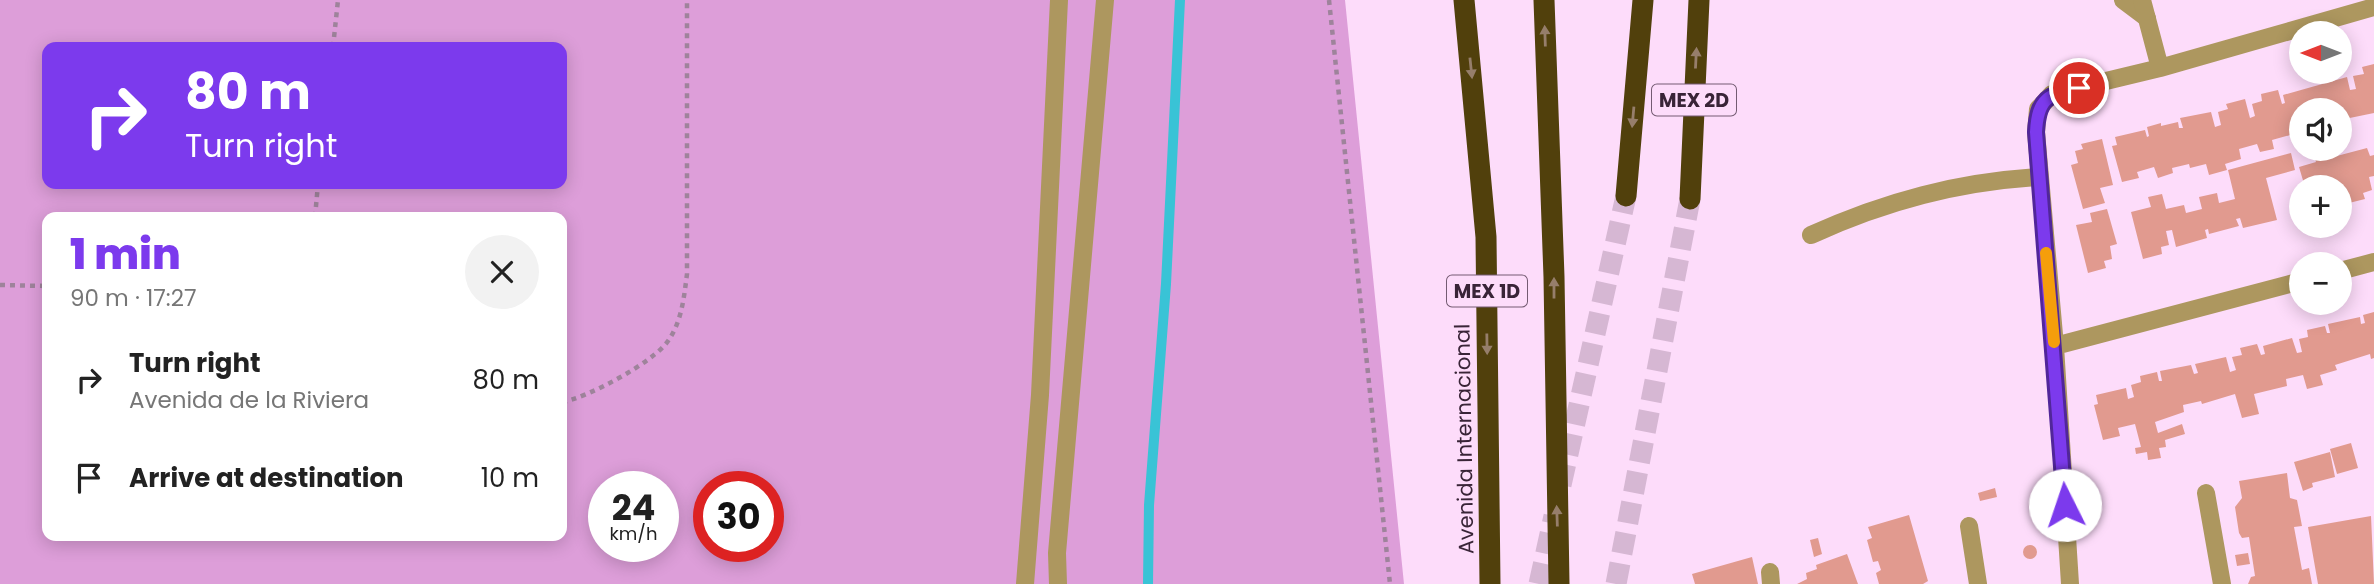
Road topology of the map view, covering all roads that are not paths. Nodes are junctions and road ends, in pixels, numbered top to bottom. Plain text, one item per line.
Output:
1 (1059, 0) edge
2 (1105, 0) edge
3 (1464, 0) edge
4 (1544, 0) edge
5 (1643, 0) edge
6 (1699, 0) edge
7 (2123, 0) edge
8 (2142, 0) edge
9 (2374, 7) edge
10 (2147, 18) junction
11 (2160, 68) junction
12 (2039, 177) junction
13 (1626, 196) tunnel mouth
14 (1690, 199) tunnel mouth
15 (1811, 235) dead end
16 (2374, 262) edge
17 (2352, 268) edge
18 (2289, 284) edge
19 (2055, 346) junction
20 (2206, 493) dead end
21 (1969, 526) dead end
22 (1025, 584) edge
23 (1058, 584) edge
24 (1490, 584) edge
25 (1559, 584) edge
26 (1978, 584) edge
27 (2070, 584) edge
28 (2222, 584) edge

1 - 22 street
2 - 23 street
3 -> 24 highway, Avenida Internacional / MEX 1D
25 -> 4 highway, MEX 1D
5 -> 13 highway, MEX 2D
14 -> 6 highway, MEX 2D
7 - 10 street
8 - 10 street
9 - 11 street
10 - 11 street
11 - 12 street
12 - 15 street
12 - 19 street
16 - 17 street
18 - 19 street
19 - 27 street
20 - 28 street
21 - 26 street

